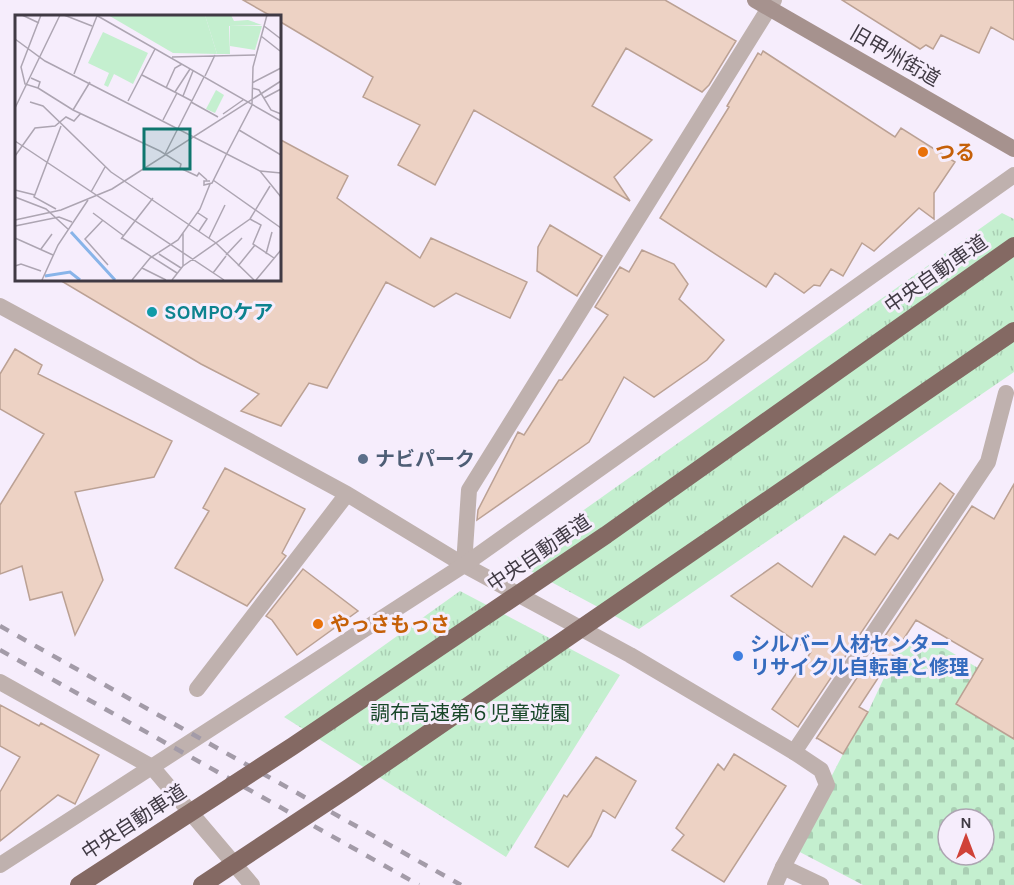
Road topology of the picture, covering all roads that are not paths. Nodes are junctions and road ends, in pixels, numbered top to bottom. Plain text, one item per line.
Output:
1 (755, 0) edge
2 (772, 4) edge
3 (1014, 149) edge
4 (1014, 175) edge
5 (1014, 246) edge
6 (0, 306) edge
7 (1014, 331) edge
8 (1006, 393) dead end
9 (347, 494) junction
10 (464, 565) junction
11 (0, 682) edge
12 (197, 689) dead end
13 (794, 752) junction
14 (152, 767) junction
15 (0, 865) edge
16 (783, 867) junction
17 (79, 885) edge
18 (202, 885) edge
19 (252, 885) edge
20 (775, 885) edge
21 (820, 885) edge

1 - 2 main road, 旧甲州街道
2 - 3 main road, 旧甲州街道
2 - 10 street
4 - 10 street
5 - 17 highway, 中央自動車道, bridge
6 - 9 street
7 - 18 highway, bridge
8 - 13 street
9 - 10 street
9 - 12 street
10 - 13 street
10 - 14 street
11 - 14 street
13 - 16 street
14 - 15 street
14 - 19 street
16 - 20 street
16 - 21 street

